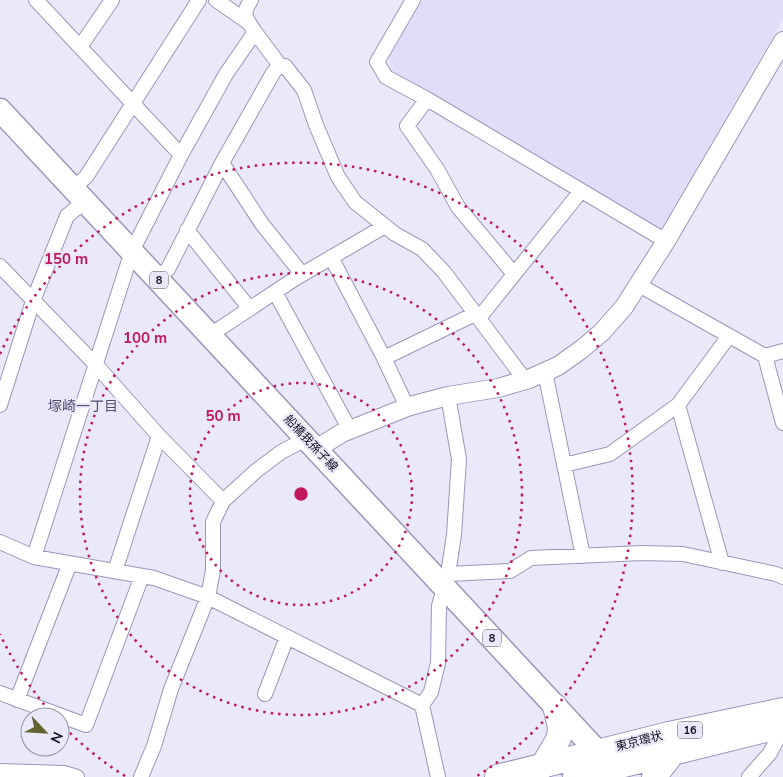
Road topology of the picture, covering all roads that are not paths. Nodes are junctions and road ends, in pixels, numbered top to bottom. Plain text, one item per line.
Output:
1 (36, 0) edge
2 (112, 0) edge
3 (199, 0) edge
4 (216, 0) edge
5 (251, 0) edge
6 (414, 0) edge
7 (252, 28) junction
8 (783, 41) edge
9 (80, 47) junction
10 (281, 67) junction
11 (427, 100) junction
12 (131, 104) junction
13 (0, 110) edge
14 (181, 155) junction
15 (222, 163) junction
16 (581, 191) junction
17 (79, 194) junction
18 (385, 226) junction
19 (188, 230) junction
20 (666, 241) junction
21 (132, 251) junction
22 (332, 257) junction
23 (0, 266) edge
24 (302, 274) junction
25 (514, 274) junction
26 (157, 278) junction
27 (639, 285) junction
28 (275, 292) junction
29 (33, 301) junction
30 (250, 309) junction
31 (477, 316) junction
32 (210, 335) junction
33 (730, 336) junction
34 (783, 351) edge
35 (766, 356) junction
36 (384, 358) junction
37 (96, 365) junction
38 (545, 372) junction
39 (525, 380) junction
40 (448, 396) junction
41 (0, 405) edge
42 (678, 405) junction
43 (407, 407) junction
44 (783, 423) edge
45 (350, 430) junction
46 (159, 436) junction
47 (311, 444) junction
48 (564, 465) junction
49 (223, 501) junction
50 (0, 542) edge
51 (583, 556) junction
52 (34, 557) junction
53 (722, 562) junction
54 (70, 563) junction
55 (115, 571) junction
56 (142, 576) junction
57 (783, 577) edge
58 (446, 580) junction
59 (208, 597) junction
60 (287, 638) junction
61 (0, 693) edge
62 (265, 694) dead end
63 (18, 700) junction
64 (422, 705) junction
65 (555, 706) junction
66 (783, 710) edge
67 (783, 727) edge
68 (672, 753) junction
69 (610, 765) edge
70 (542, 766) junction
71 (0, 771) edge
72 (77, 777) edge
73 (141, 777) edge
74 (438, 777) edge
75 (497, 777) edge
76 (575, 777) edge
77 (654, 777) edge
78 (749, 777) edge

1 - 9 street
2 - 9 street
3 - 12 street
4 - 7 street
5 - 7 street
6 - 11 street
7 - 10 street
7 - 14 street
8 - 20 street
9 - 12 street
10 - 15 street
10 - 18 street
11 - 16 street
11 - 25 street
12 - 14 street
12 - 17 street
13 - 17 main road, 船橋我孫子線 / 8
14 - 21 street
15 - 19 street
15 - 24 street
16 - 20 street
16 - 25 street
17 - 21 main road, 船橋我孫子線 / 8
17 - 29 street
18 - 22 street
18 - 31 street
19 - 26 street
19 - 30 street
20 - 27 street
21 - 26 main road, 船橋我孫子線 / 8
21 - 37 street
22 - 24 street
22 - 36 street
23 - 29 street
24 - 28 street
25 - 31 street
26 - 32 main road, 船橋我孫子線 / 8
27 - 33 street
27 - 38 street
28 - 30 street
28 - 45 street
29 - 37 street
29 - 41 street
30 - 32 street
31 - 36 street
31 - 39 street
32 - 47 main road, 船橋我孫子線 / 8
33 - 35 street
33 - 42 street
34 - 35 street
35 - 44 street
36 - 43 street
37 - 46 street
37 - 52 street
38 - 39 street
38 - 48 street
39 - 40 street
40 - 43 street
40 - 58 street
42 - 48 street
42 - 53 street
43 - 45 street
45 - 47 street
46 - 49 street
46 - 55 street
47 - 49 street
47 - 58 main road, 船橋我孫子線 / 8
48 - 51 street
49 - 59 street
50 - 52 street
51 - 53 street
51 - 58 street
52 - 54 street
53 - 57 street
54 - 55 street
54 - 63 street
55 - 56 street
56 - 59 street
56 - 63 street
58 - 64 street
58 - 65 main road, 船橋我孫子線 / 8
59 - 60 street
59 - 73 street
60 - 62 street
60 - 64 street
61 - 63 street
64 - 74 street
65 - 69 main road, 船橋我孫子線 / 8
65 - 70 highway
66 - 69 highway, 東京環状 / 16
67 - 68 highway, 東京環状 / 16
67 - 78 street
68 - 69 highway, 東京環状 / 16
68 - 77 highway
69 - 70 highway, 東京環状 / 16
69 - 76 highway, 東京環状 / 16
70 - 75 highway, 東京環状 / 16
71 - 72 street

